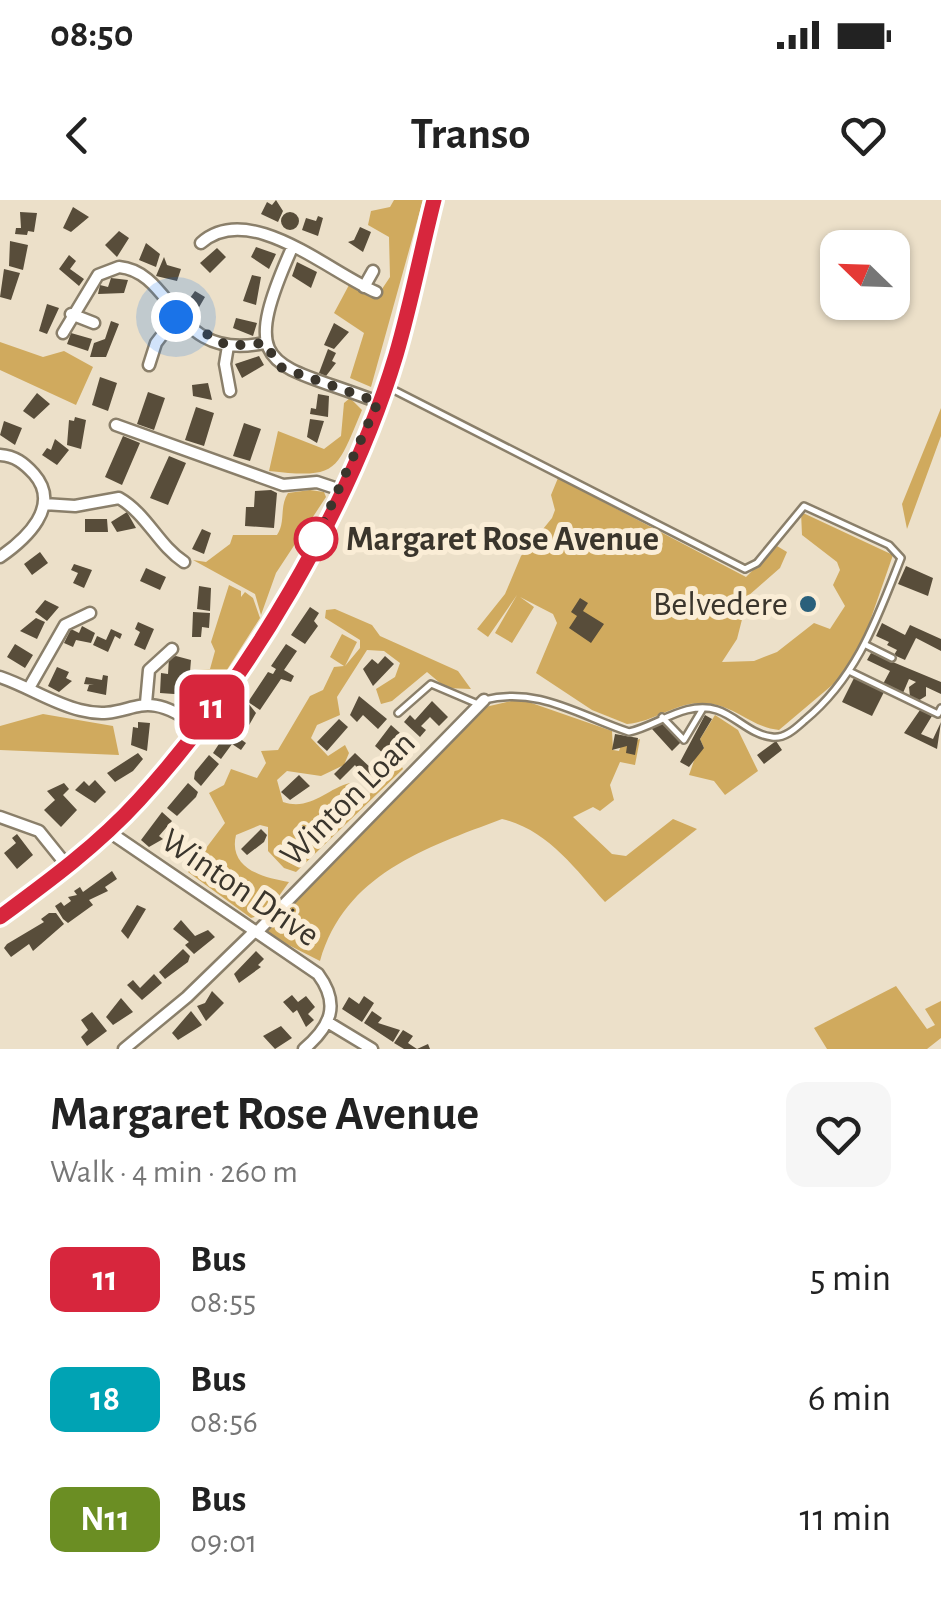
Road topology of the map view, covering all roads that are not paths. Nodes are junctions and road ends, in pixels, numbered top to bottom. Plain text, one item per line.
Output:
1 (434, 200) edge
2 (204, 221) dead end
3 (213, 232) junction
4 (201, 244) dead end
5 (292, 248) junction
6 (373, 271) dead end
7 (364, 287) junction
8 (376, 292) dead end
9 (72, 314) junction
10 (176, 317) junction
11 (94, 323) dead end
12 (63, 333) dead end
13 (264, 343) junction
14 (228, 346) junction
15 (154, 360) dead end
16 (385, 386) junction
17 (230, 390) dead end
18 (378, 402) junction
19 (116, 425) dead end
20 (0, 455) edge
21 (341, 490) junction
22 (44, 504) junction
23 (0, 557) edge
24 (184, 562) dead end
25 (90, 614) dead end
26 (866, 645) junction
27 (172, 649) dead end
28 (892, 658) dead end
29 (851, 672) junction
30 (0, 678) edge
31 (29, 688) junction
32 (146, 702) junction
33 (481, 702) junction
34 (941, 708) edge
35 (702, 709) junction
36 (398, 713) dead end
37 (662, 717) junction
38 (198, 728) junction
39 (0, 817) edge
40 (108, 831) junction
41 (68, 867) junction
42 (0, 917) edge
43 (256, 932) junction
44 (329, 1023) junction
45 (124, 1049) edge
46 (304, 1049) edge
47 (372, 1049) edge

1 - 16 main road
2 - 3 street
3 - 4 street
3 - 5 street
5 - 7 street
5 - 13 street
6 - 7 street
7 - 8 street
9 - 10 street
9 - 11 street
9 - 12 street
10 - 14 street
10 - 15 street
13 - 14 street
13 - 18 street
14 - 17 street
16 - 18 main road
16 - 26 lane
18 - 21 main road
19 - 21 street
20 - 22 street
21 - 38 main road
22 - 23 street
22 - 24 street
25 - 31 street
26 - 28 lane
26 - 29 lane
27 - 32 street
29 - 34 lane
29 - 35 lane
30 - 31 street
31 - 32 street
32 - 38 street
33 - 36 lane, Winton Loan
33 - 37 lane, Winton Loan
33 - 43 street, Winton Loan
35 - 37 lane, Winton Loan
35 - 37 lane
38 - 40 main road
39 - 41 street
40 - 41 main road
40 - 43 street, Winton Drive
41 - 42 main road
43 - 44 street, Winton Drive
43 - 45 street, Winton Loan
44 - 46 street
44 - 47 street

